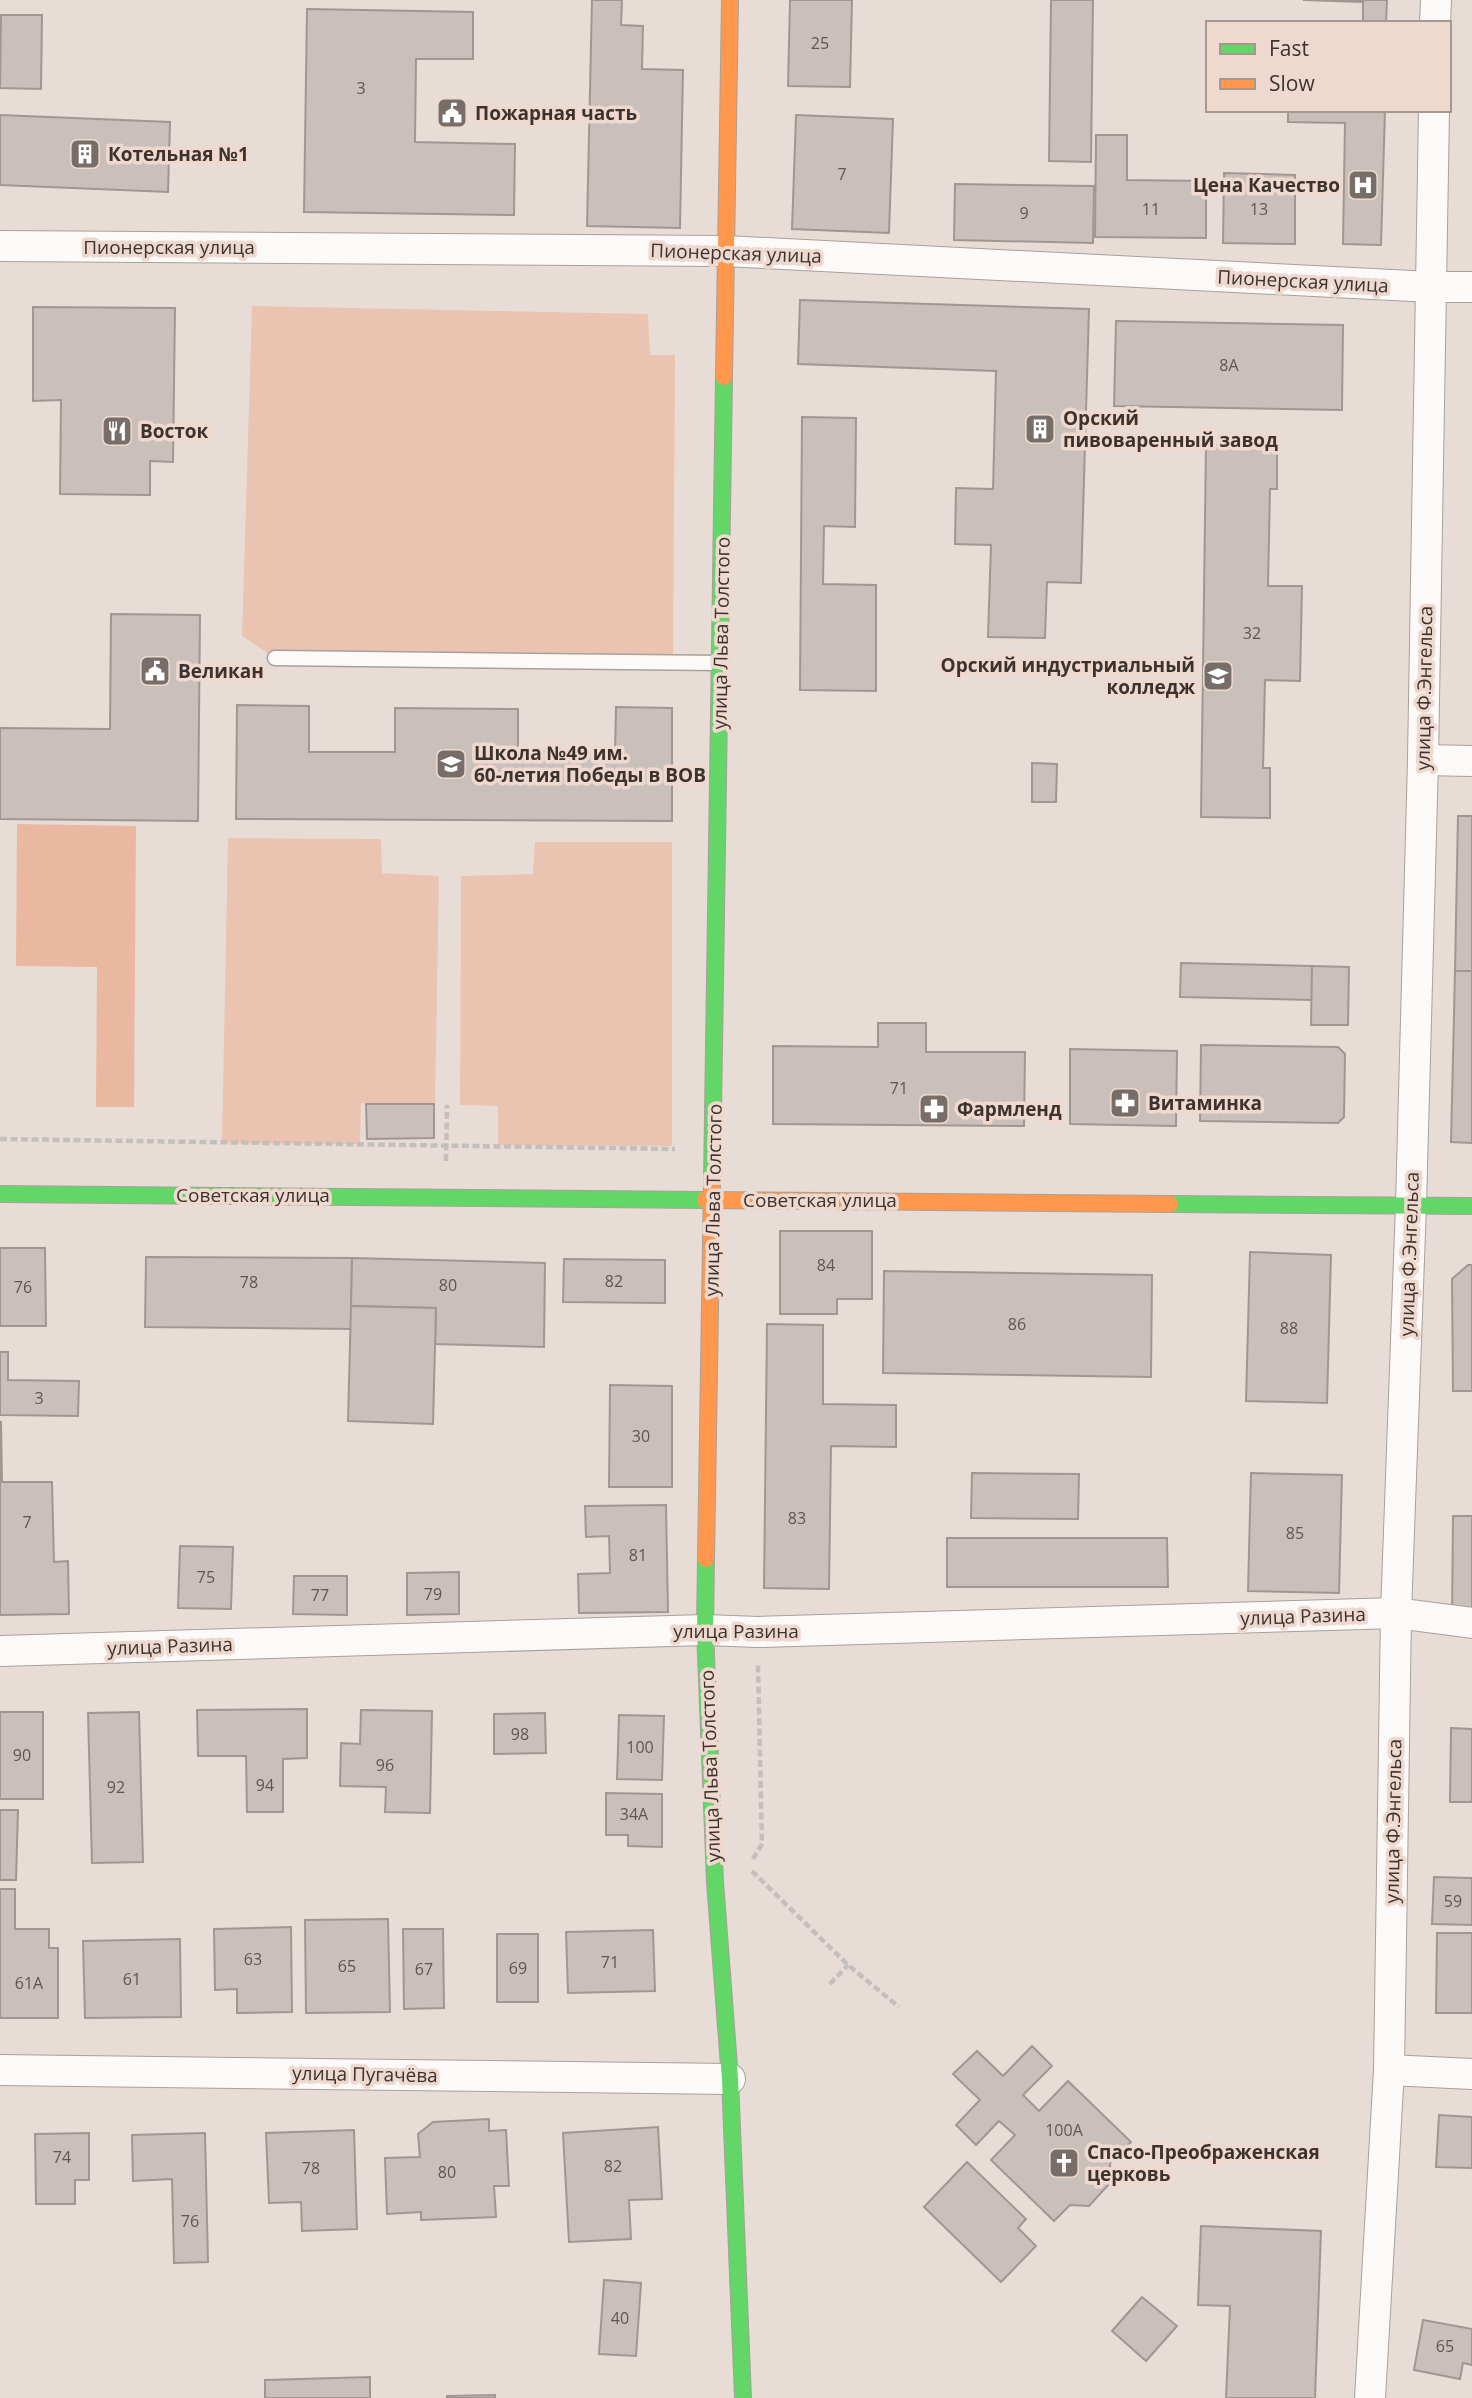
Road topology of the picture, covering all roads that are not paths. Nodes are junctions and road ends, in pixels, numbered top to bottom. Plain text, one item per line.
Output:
1 (730, 0) edge
2 (1436, 0) edge
3 (1435, 21) edge
4 (1434, 112) edge
5 (0, 246) edge
6 (725, 251) junction
7 (1472, 286) edge
8 (1431, 287) junction
9 (275, 658) dead end
10 (720, 663) junction
11 (1423, 760) junction
12 (1472, 761) edge
13 (0, 1194) edge
14 (713, 1199) junction
15 (1411, 1205) junction
16 (1472, 1206) edge
17 (1396, 1613) junction
18 (1472, 1623) edge
19 (705, 1630) junction
20 (0, 1651) edge
21 (0, 2070) edge
22 (1389, 2070) junction
23 (1472, 2074) edge
24 (730, 2078) junction
25 (743, 2398) edge
26 (1370, 2398) edge

1 - 6 street, улица Льва Толстого
2 - 3 street
4 - 8 street, улица Ф.Энгельса
5 - 6 street, Пионерская улица
6 - 8 street, Пионерская улица
6 - 10 street, улица Льва Толстого
7 - 8 street, Пионерская улица
8 - 11 street, улица Ф.Энгельса
9 - 10 lane
10 - 14 street, улица Льва Толстого
11 - 12 street
11 - 15 street, улица Ф.Энгельса
13 - 14 street, Советская улица
14 - 15 street, Советская улица
14 - 19 street, улица Льва Толстого
15 - 16 street, Советская улица
15 - 17 street, улица Ф.Энгельса
17 - 18 street, улица Разина
17 - 19 street, улица Разина
17 - 22 street, улица Ф.Энгельса
19 - 20 street, улица Разина
19 - 24 street, улица Льва Толстого
21 - 24 street, улица Пугачёва
22 - 23 street
22 - 26 street, улица Ф.Энгельса
24 - 25 street, улица Льва Толстого

